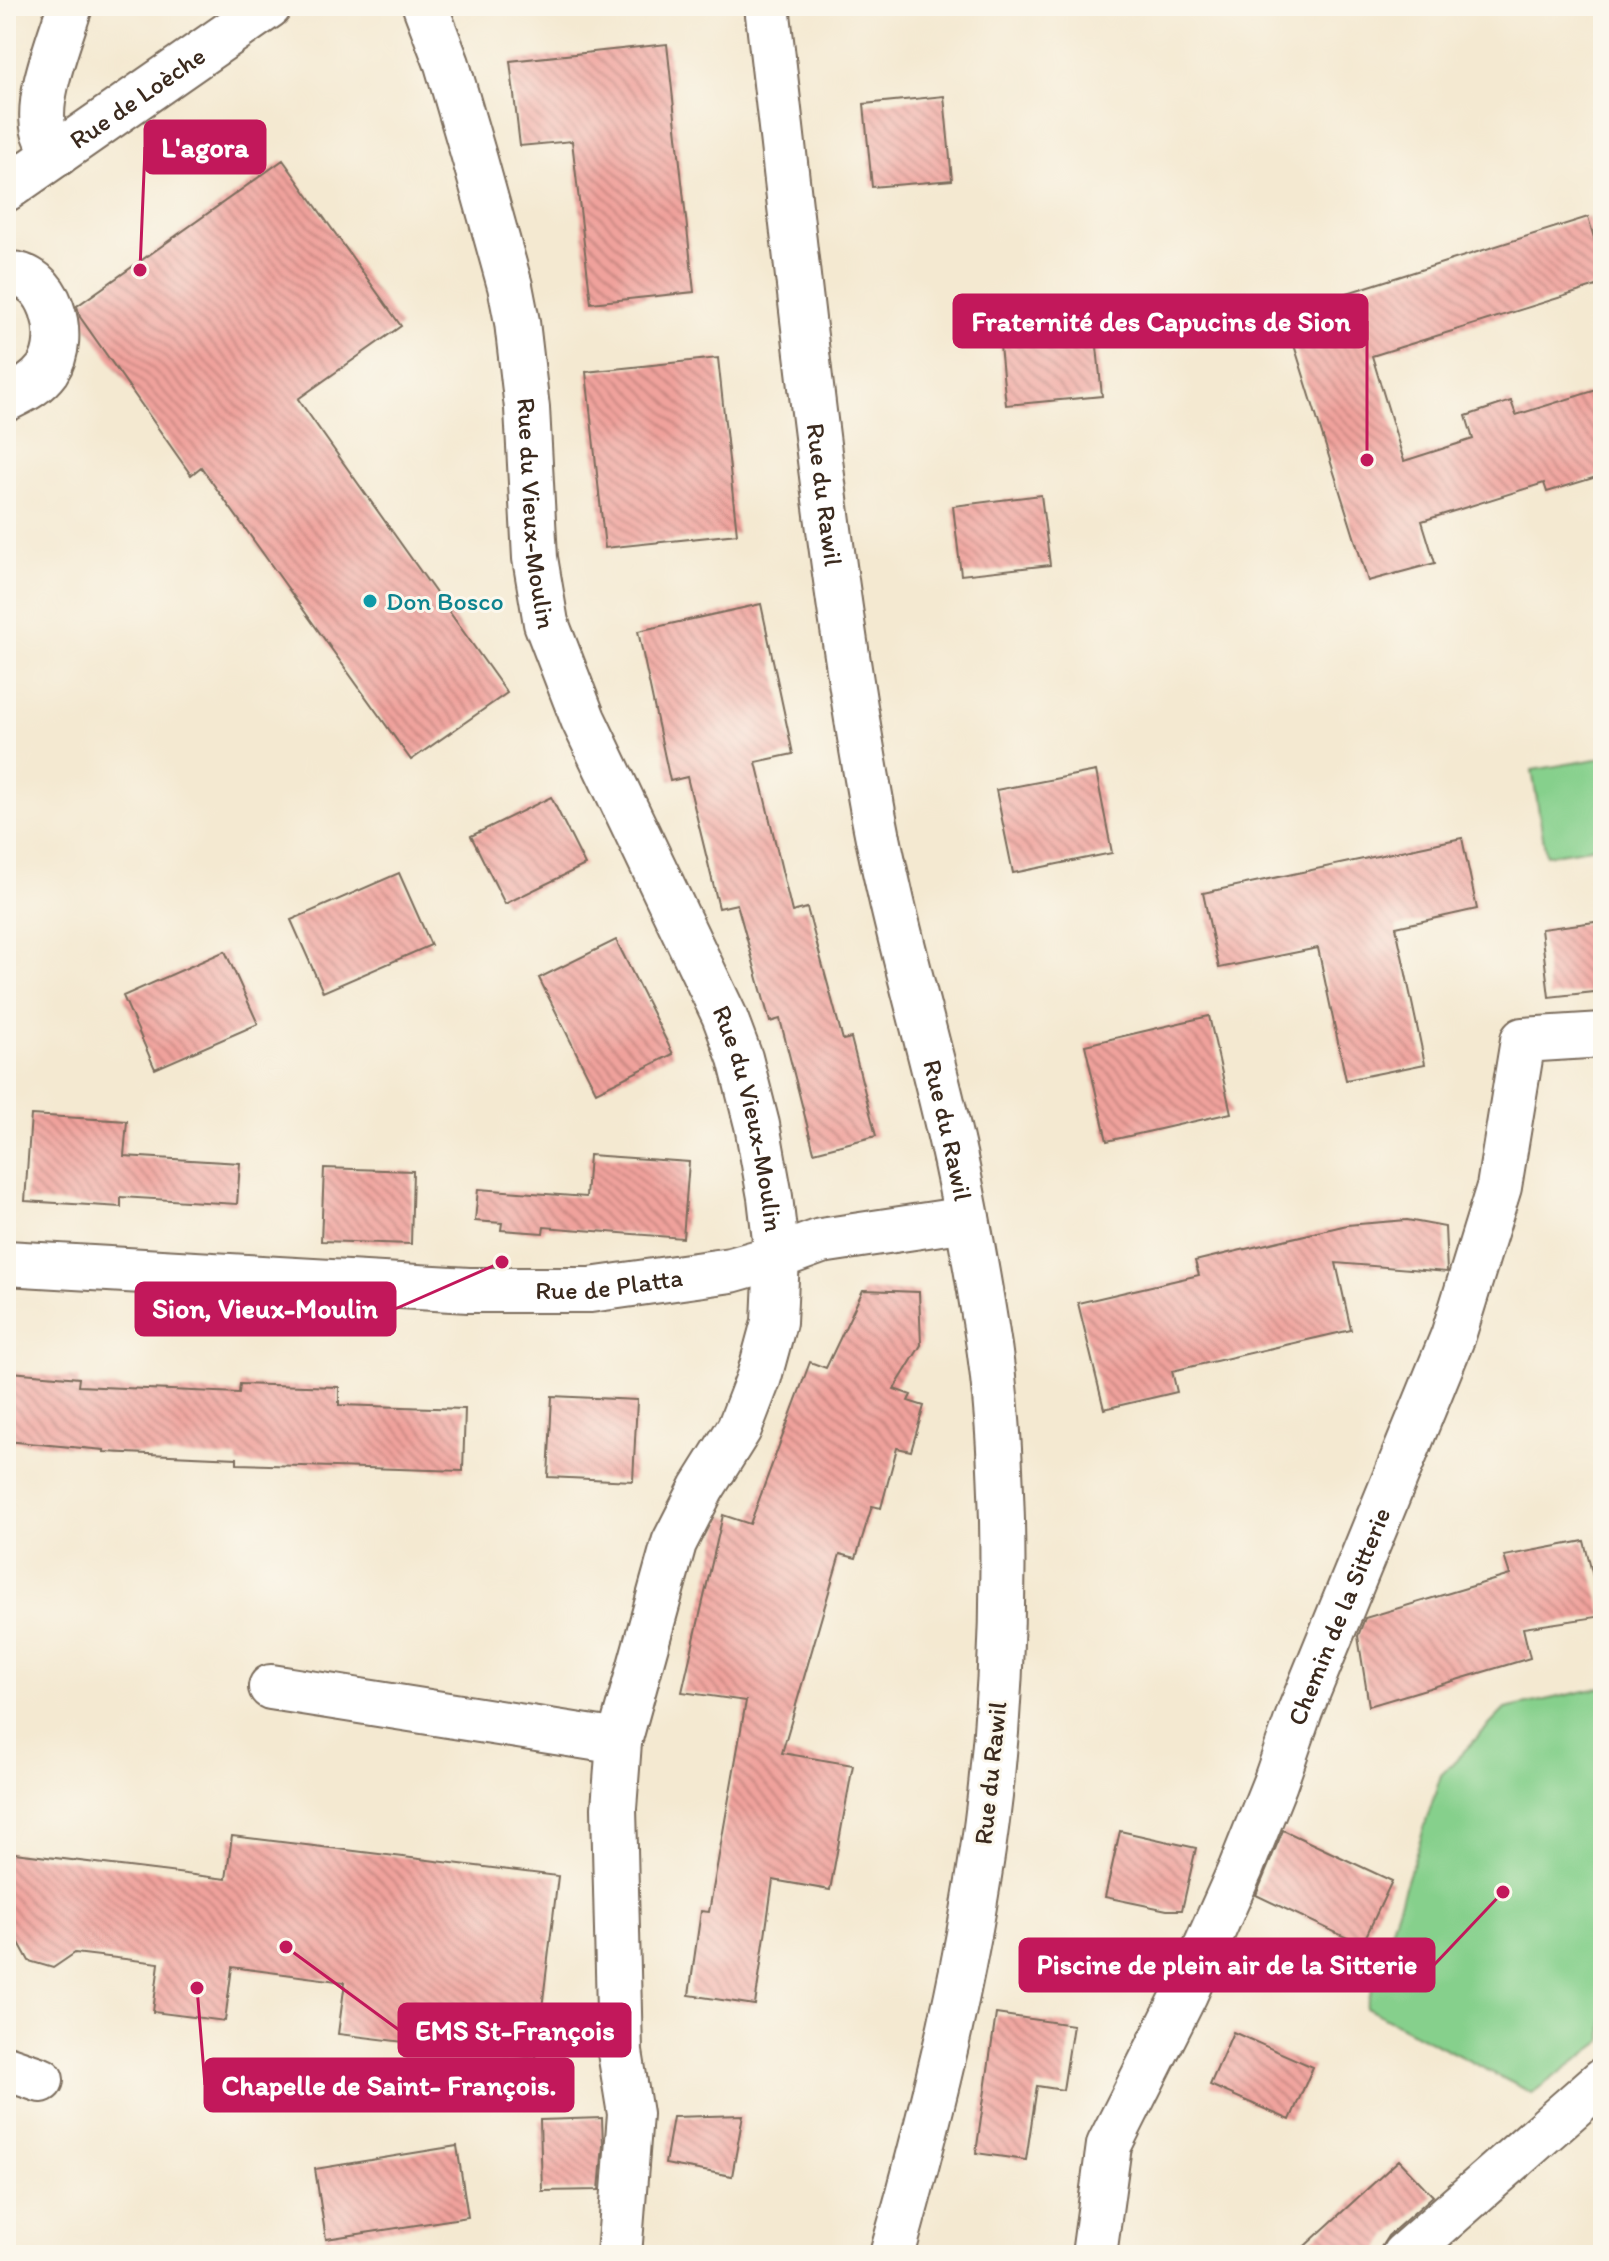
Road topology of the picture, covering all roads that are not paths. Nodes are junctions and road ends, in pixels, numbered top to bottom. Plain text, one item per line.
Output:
1 (70, 6) edge
2 (269, 6) edge
3 (425, 6) edge
4 (767, 6) edge
5 (57, 154) junction
6 (6, 189) edge
7 (6, 274) edge
8 (6, 399) edge
9 (1603, 1035) edge
10 (967, 1219) junction
11 (777, 1257) junction
12 (6, 1263) edge
13 (271, 1687) dead end
14 (619, 1742) junction
15 (1603, 2080) edge
16 (619, 2255) edge
17 (892, 2255) edge
18 (1094, 2255) edge
19 (1404, 2255) edge

1 - 5 street
2 - 5 street, Rue de Loèche
3 - 11 street, Rue du Vieux-Moulin
4 - 10 street, Rue du Rawil
5 - 6 street, Rue de Loèche
7 - 8 street
9 - 18 street, Chemin de la Sitterie
10 - 11 street, Rue de Platta
10 - 17 street, Rue du Rawil
11 - 12 street, Rue de Platta
11 - 14 street, Rue du Vieux-Moulin
13 - 14 street
14 - 16 street, Rue du Vieux-Moulin
15 - 19 street

